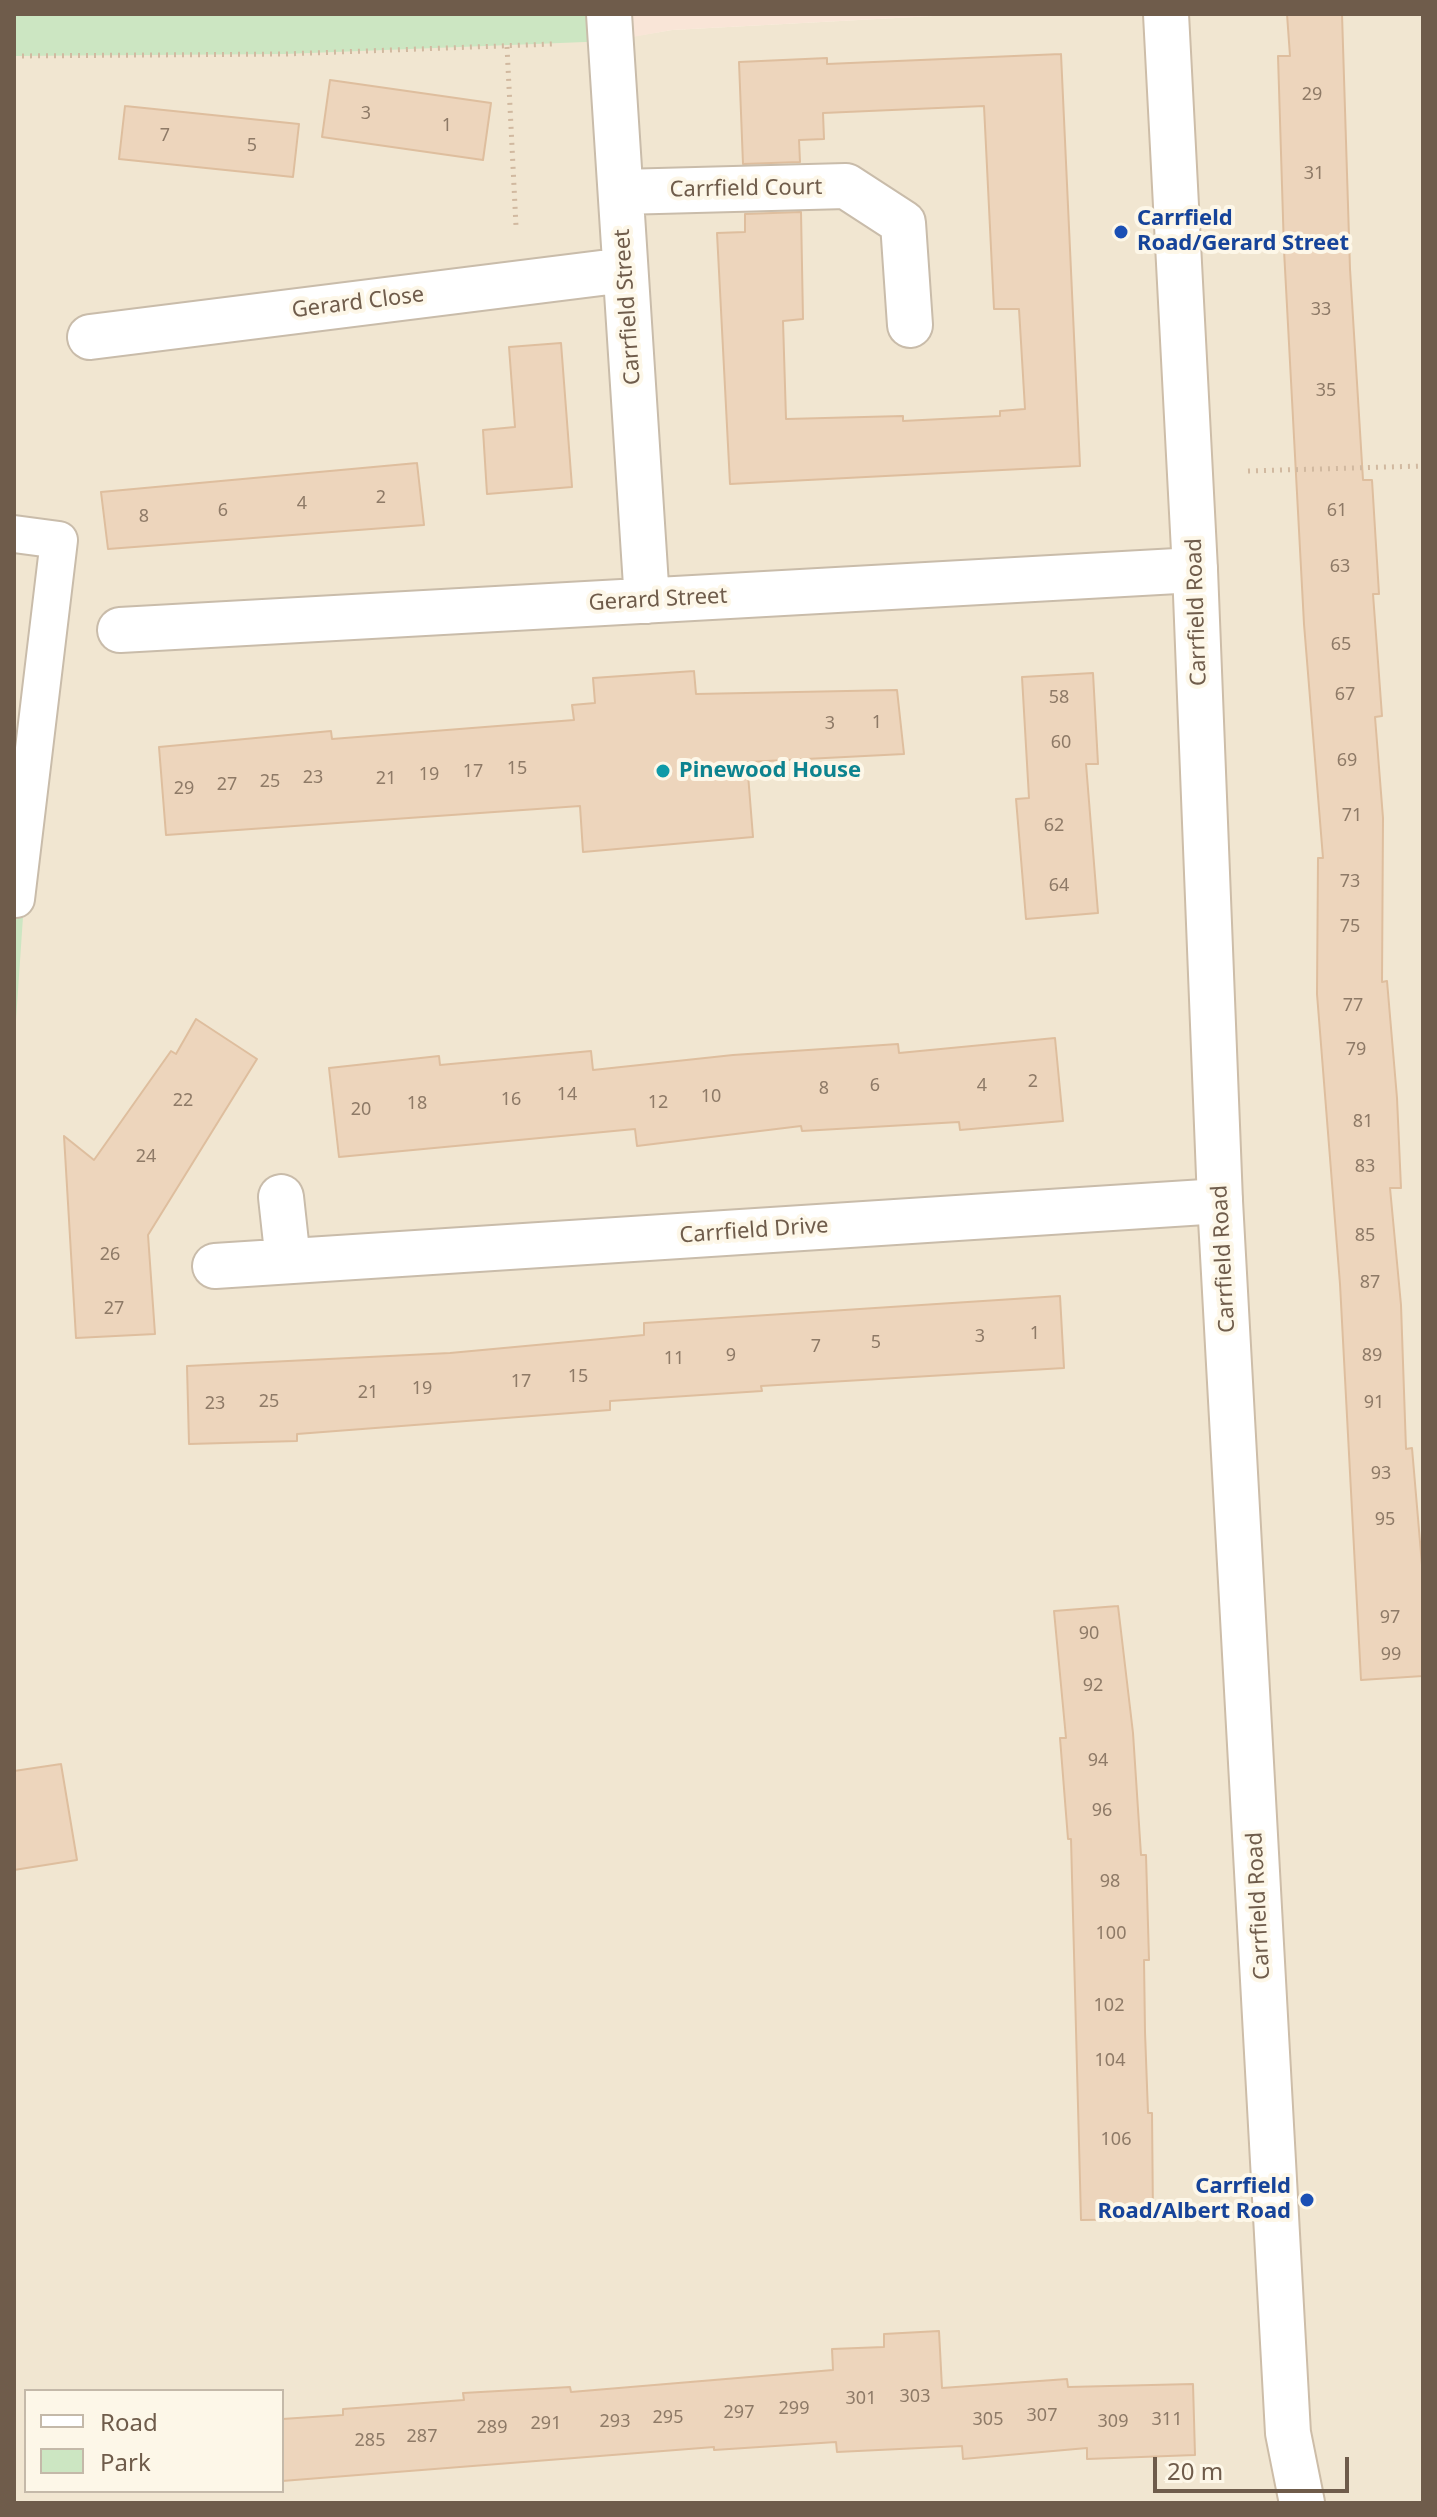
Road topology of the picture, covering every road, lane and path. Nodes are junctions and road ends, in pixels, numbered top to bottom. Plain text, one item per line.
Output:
1 (1166, 14) edge
2 (610, 27) edge
3 (507, 47) junction
4 (14, 56) edge
5 (621, 192) junction
6 (625, 270) junction
7 (520, 283) junction
8 (910, 325) dead end
9 (90, 337) dead end
10 (1423, 466) edge
11 (1191, 473) junction
12 (14, 534) edge
13 (1195, 570) junction
14 (647, 601) junction
15 (120, 630) dead end
16 (16, 899) edge
17 (281, 1197) dead end
18 (1220, 1201) junction
19 (288, 1261) junction
20 (215, 1266) dead end
21 (1302, 2503) edge

1 - 11 street, Carrfield Road
2 - 3 path
2 - 5 street, Carrfield Street
3 - 4 path
3 - 7 path
5 - 6 street, Carrfield Street
5 - 8 street, Carrfield Court
6 - 7 street, Gerard Close
6 - 14 street, Carrfield Street
7 - 9 street, Gerard Close
10 - 11 path
11 - 13 street, Carrfield Road
12 - 16 lane
13 - 14 street, Gerard Street
13 - 18 street, Carrfield Road
14 - 15 street, Gerard Street
17 - 19 street
18 - 19 street, Carrfield Drive
18 - 21 street, Carrfield Road
19 - 20 street, Carrfield Drive

